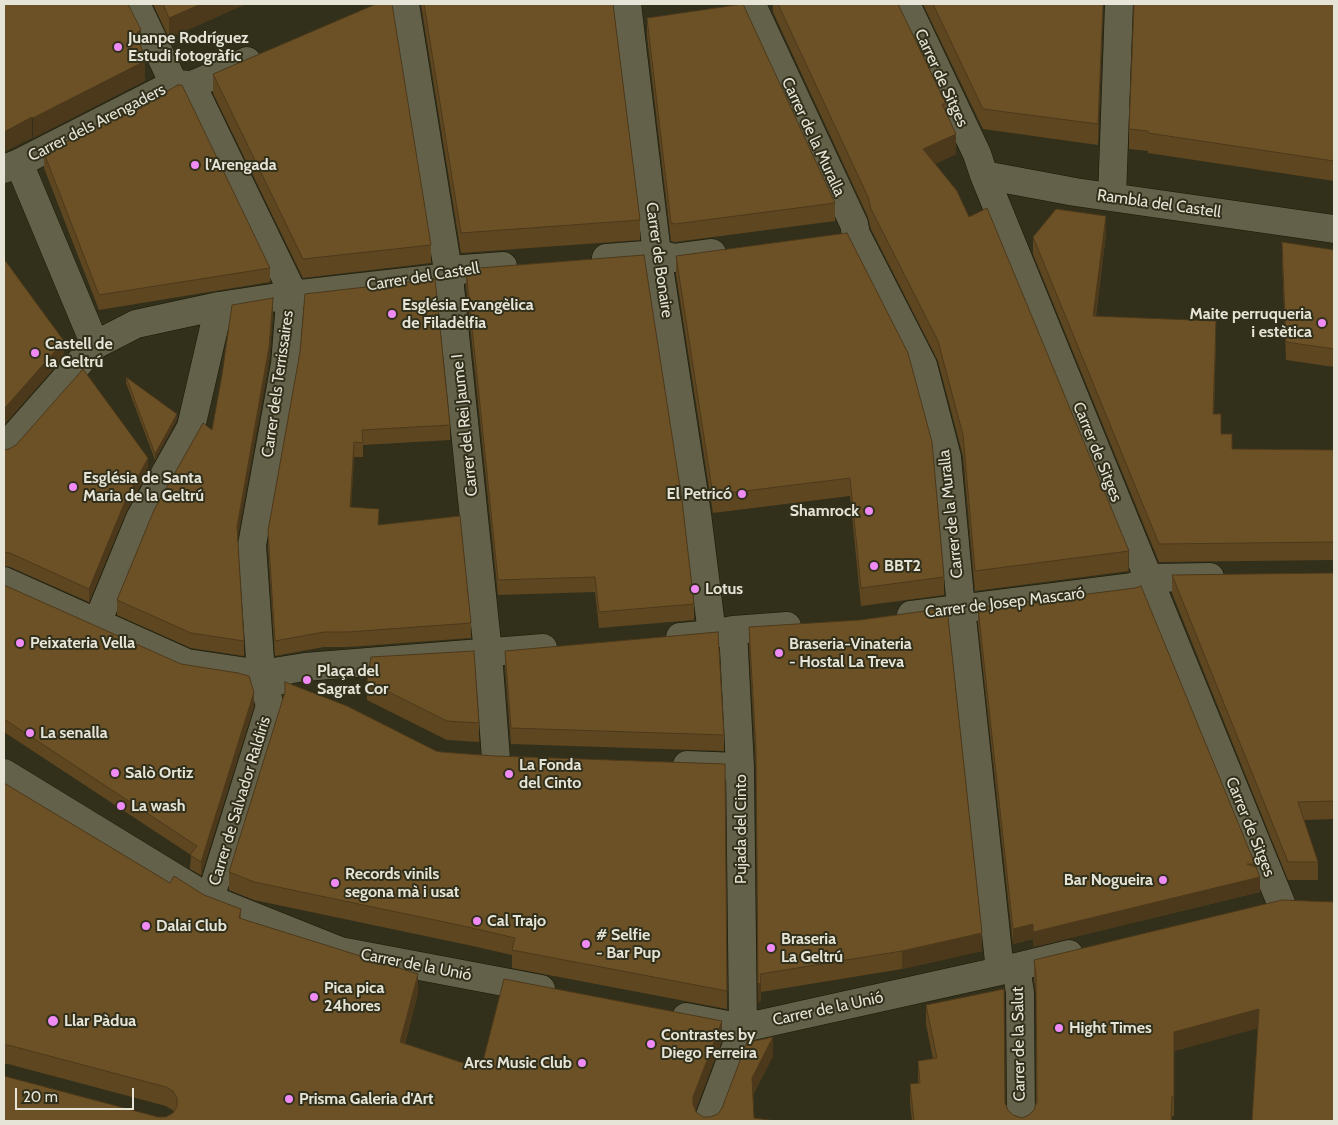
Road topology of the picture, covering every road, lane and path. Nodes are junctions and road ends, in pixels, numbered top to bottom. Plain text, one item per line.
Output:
1 (136, 4) edge
2 (405, 4) edge
3 (756, 4) edge
4 (906, 4) edge
5 (1119, 4) edge
6 (724, 9) edge
7 (628, 13) edge
8 (658, 18) edge
9 (270, 51) edge
10 (183, 84) junction
11 (12, 166) edge
12 (984, 175) junction
13 (1112, 197) junction
14 (1334, 229) edge
15 (856, 234) junction
16 (827, 238) edge
17 (732, 250) edge
18 (657, 254) junction
19 (579, 260) edge
20 (530, 264) edge
21 (449, 277) junction
22 (291, 295) junction
23 (219, 306) junction
24 (95, 345) junction
25 (4, 448) edge
26 (1237, 577) edge
27 (1149, 578) junction
28 (4, 581) edge
29 (961, 608) junction
30 (887, 618) edge
31 (97, 623) junction
32 (810, 625) edge
33 (723, 632) junction
34 (654, 639) edge
35 (566, 646) edge
36 (488, 653) junction
37 (260, 674) junction
38 (307, 692) edge
39 (469, 757) edge
40 (662, 764) edge
41 (740, 767) junction
42 (4, 773) edge
43 (210, 899) junction
44 (1307, 905) edge
45 (1093, 948) edge
46 (1008, 969) junction
47 (564, 994) edge
48 (661, 1012) edge
49 (743, 1028) junction
50 (708, 1121) edge
51 (1021, 1121) edge

1 - 10 street, Carrer dels Terrissaires
2 - 21 street, Carrer del Rei Jaume I
3 - 6 street
3 - 15 street, Carrer de la Muralla
4 - 12 street, Carrer de Sitges
5 - 13 street
7 - 8 street
7 - 18 street, Carrer de Bonaire
9 - 10 street, Carrer dels Arengaders
10 - 11 street, Carrer dels Arengaders
10 - 22 street, Carrer dels Terrissaires
11 - 24 street
12 - 13 street, Rambla del Castell
12 - 27 street, Carrer de Sitges
13 - 14 street, Rambla del Castell
15 - 16 street
15 - 29 street, Carrer de la Muralla
17 - 18 street
18 - 19 street
18 - 33 street, Carrer de Bonaire
20 - 21 street, Carrer del Castell
21 - 22 street, Carrer del Castell
21 - 36 street, Carrer del Rei Jaume I
22 - 23 street, Carrer del Castell
22 - 37 street, Carrer dels Terrissaires
23 - 24 street, Carrer del Castell
23 - 31 street
24 - 25 street
26 - 27 street
27 - 29 street, Carrer de Josep Mascaró
27 - 44 street, Carrer de Sitges
28 - 31 street
29 - 30 street, Carrer de Josep Mascaró
29 - 46 street, Carrer de la Muralla
31 - 37 street
32 - 33 street
33 - 34 street
33 - 41 street, Pujada del Cinto
35 - 36 street
36 - 37 street
36 - 39 street, Carrer del Rei Jaume I
37 - 38 street
37 - 43 street, Carrer de Salvador Raldiris
40 - 41 street
41 - 49 street, Pujada del Cinto
42 - 43 street, Carrer de la Unió
43 - 47 street, Carrer de la Unió
45 - 46 street, Carrer de la Unió
46 - 49 street, Carrer de la Unió
46 - 51 street, Carrer de la Salut
48 - 49 street, Carrer de la Unió
49 - 50 street

